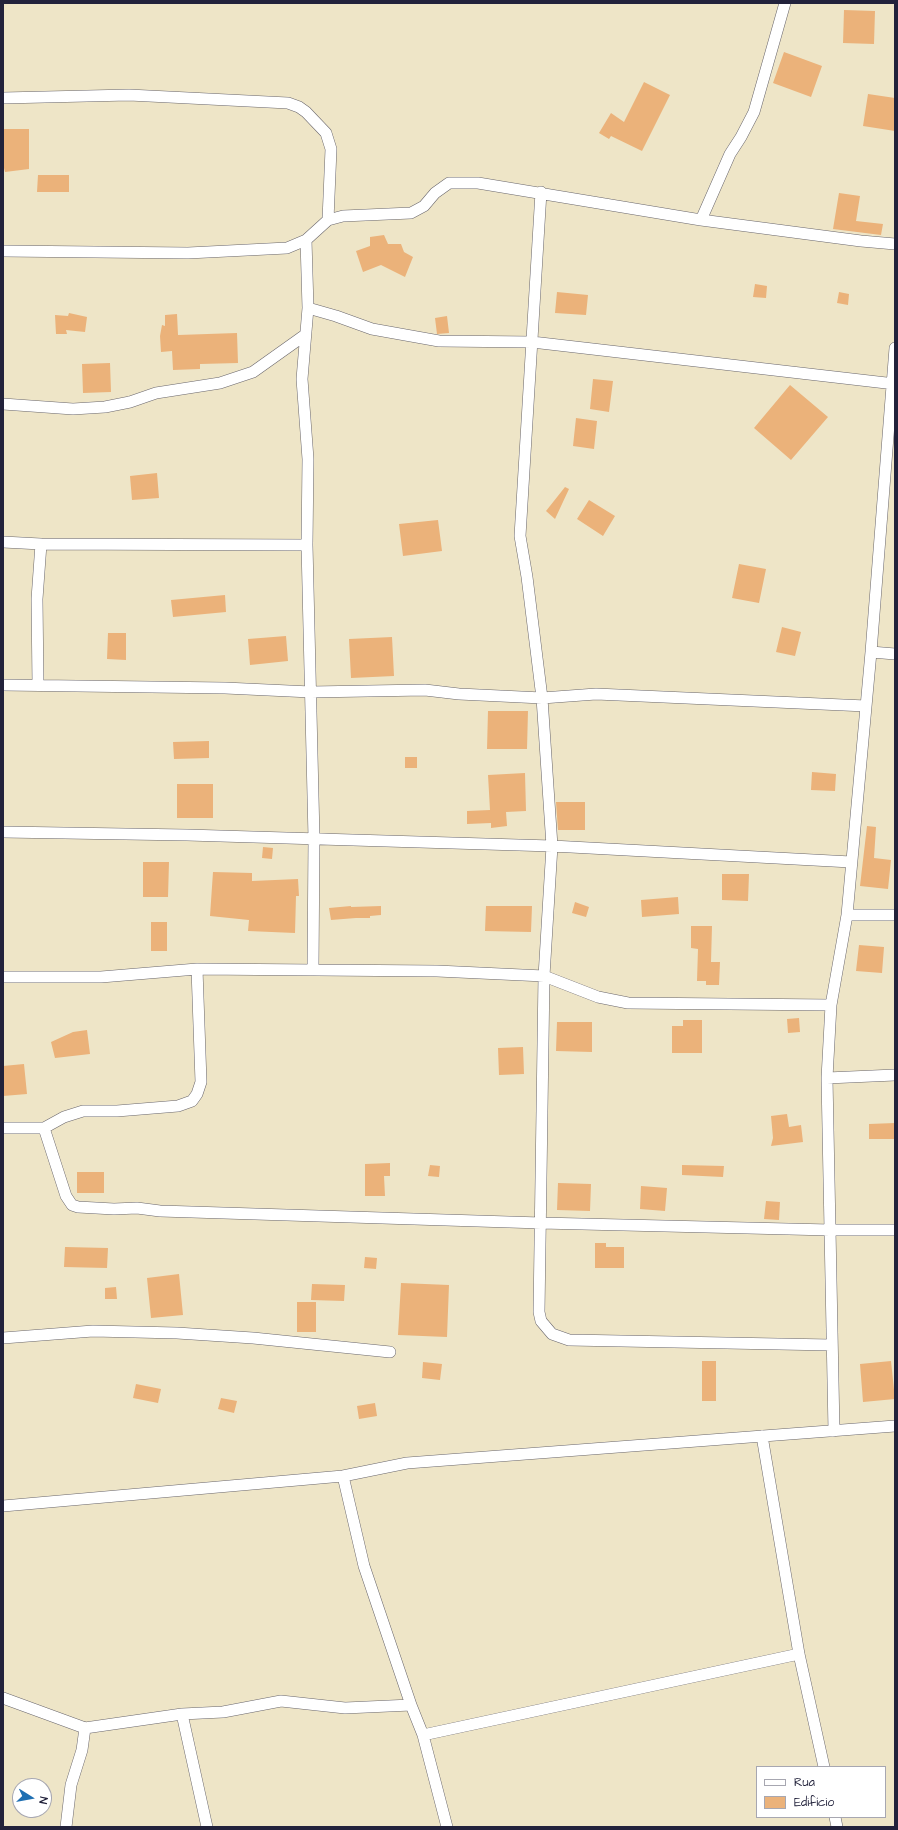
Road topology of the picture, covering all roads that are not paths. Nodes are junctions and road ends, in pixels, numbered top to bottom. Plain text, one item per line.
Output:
1 (784, 3) edge
2 (3, 98) edge
3 (541, 192) junction
4 (328, 220) junction
5 (701, 220) junction
6 (306, 240) junction
7 (895, 244) edge
8 (3, 251) edge
9 (308, 308) junction
10 (304, 335) junction
11 (532, 342) junction
12 (895, 348) edge
13 (893, 383) edge
14 (3, 404) edge
15 (3, 542) edge
16 (41, 544) junction
17 (307, 545) junction
18 (871, 652) junction
19 (895, 654) edge
20 (3, 685) edge
21 (38, 685) junction
22 (311, 692) junction
23 (542, 698) junction
24 (866, 706) junction
25 (3, 832) edge
26 (314, 838) junction
27 (552, 846) junction
28 (851, 862) junction
29 (846, 915) junction
30 (895, 915) edge
31 (314, 969) junction
32 (197, 970) junction
33 (544, 976) junction
34 (3, 977) edge
35 (831, 1005) junction
36 (895, 1075) edge
37 (827, 1078) junction
38 (3, 1128) edge
39 (44, 1128) junction
40 (541, 1223) junction
41 (830, 1230) junction
42 (895, 1230) edge
43 (3, 1338) edge
44 (832, 1344) junction
45 (390, 1352) dead end
46 (895, 1426) edge
47 (834, 1430) junction
48 (762, 1436) junction
49 (343, 1476) junction
50 (3, 1506) edge
51 (799, 1654) junction
52 (3, 1698) edge
53 (411, 1705) junction
54 (182, 1714) junction
55 (85, 1728) junction
56 (423, 1735) junction
57 (824, 1766) edge
58 (66, 1827) edge
59 (207, 1827) edge
60 (447, 1827) edge

1 - 5 street
2 - 4 street
3 - 4 street
3 - 5 street
3 - 11 street
4 - 6 street
5 - 7 street
6 - 8 street
6 - 9 street
9 - 10 street
9 - 11 street
10 - 14 street
10 - 17 street
11 - 13 street
11 - 23 street
12 - 13 street
13 - 18 street
15 - 16 street
16 - 17 street
16 - 21 street
17 - 22 street
18 - 19 street
18 - 24 street
20 - 21 street
21 - 22 street
22 - 23 street
22 - 26 street
23 - 24 street
23 - 27 street
24 - 28 street
25 - 26 street
26 - 27 street
26 - 31 street
27 - 28 street
27 - 33 street
28 - 29 street
29 - 30 street
29 - 35 street
31 - 32 street
31 - 33 street
32 - 34 street
32 - 39 street
33 - 35 street
33 - 40 street
35 - 37 street
36 - 37 street
37 - 41 street
38 - 39 street
39 - 40 street
40 - 41 street
40 - 44 street
41 - 42 street
41 - 44 street
43 - 45 street
44 - 47 street
46 - 47 street
47 - 48 street
48 - 49 street
48 - 51 street
49 - 50 street
49 - 53 street
51 - 56 street
51 - 57 street
52 - 55 street
53 - 54 street
53 - 56 street
54 - 55 street
54 - 59 street
55 - 58 street
56 - 60 street

